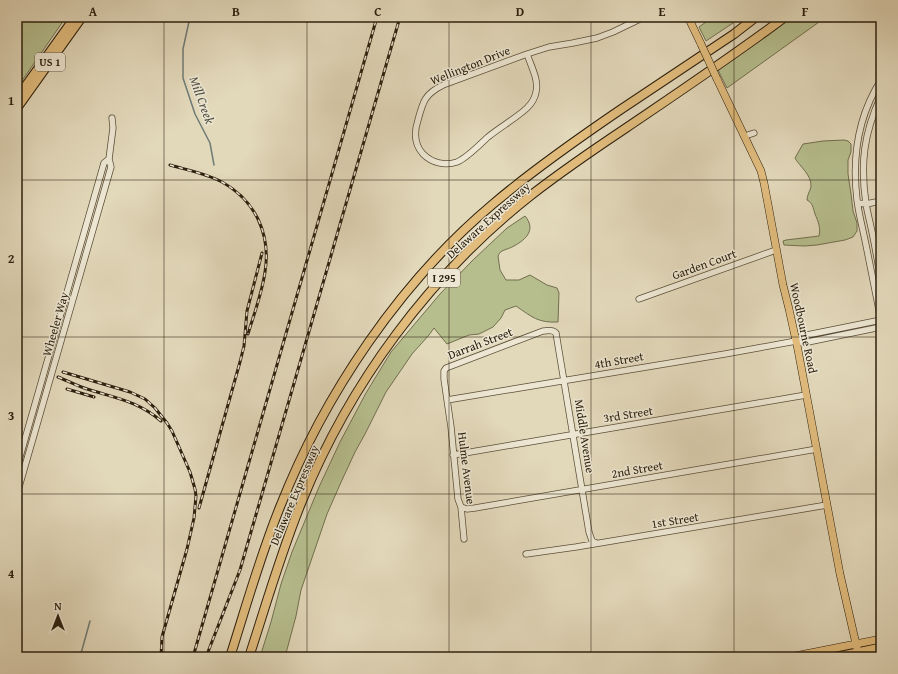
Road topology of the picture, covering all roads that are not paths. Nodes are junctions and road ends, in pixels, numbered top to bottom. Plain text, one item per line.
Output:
1 (75, 17) edge
2 (82, 17) edge
3 (644, 17) edge
4 (688, 17) edge
5 (756, 17) edge
6 (785, 17) edge
7 (527, 54) junction
8 (881, 80) edge
9 (881, 96) edge
10 (17, 98) edge
11 (17, 108) edge
12 (112, 118) dead end
13 (754, 133) dead end
14 (745, 136) junction
15 (109, 159) junction
16 (881, 201) edge
17 (858, 204) junction
18 (866, 204) junction
19 (776, 250) junction
20 (881, 279) edge
21 (639, 299) dead end
22 (881, 320) edge
23 (881, 327) edge
24 (553, 331) joint
25 (796, 341) junction
26 (564, 381) junction
27 (806, 395) junction
28 (447, 400) junction
29 (573, 434) junction
30 (816, 449) junction
31 (453, 455) junction
32 (17, 468) edge
33 (582, 489) junction
34 (17, 494) edge
35 (827, 505) junction
36 (461, 507) junction
37 (464, 539) dead end
38 (596, 543) junction
39 (526, 554) dead end
40 (881, 638) edge
41 (856, 644) junction
42 (881, 647) edge
43 (859, 654) edge
44 (230, 657) edge
45 (249, 657) edge
46 (790, 657) edge
47 (833, 657) edge

1 - 10 highway, US 1
2 - 11 highway, US 1
3 - 7 street, Wellington Drive
4 - 14 main road, Woodbourne Road, bridge
5 - 44 highway, Delaware Expressway / I 295
6 - 45 highway, Delaware Expressway / I 295
7 - 7 street, Wellington Drive
8 - 17 street
9 - 18 street
12 - 15 street, Wheeler Way
13 - 14 street
14 - 19 main road, Woodbourne Road
15 - 32 street, Wheeler Way
15 - 34 street, Wheeler Way
16 - 18 street
17 - 18 street
17 - 22 street
18 - 20 street
19 - 21 street, Garden Court
19 - 25 main road, Woodbourne Road
22 - 25 street, 4th Street
23 - 25 street, 4th Street
24 - 26 street, Middle Avenue
24 - 28 street, Darrah Street
25 - 26 street, 4th Street
25 - 27 main road, Woodbourne Road
26 - 28 street, 4th Street
26 - 29 street, Middle Avenue
27 - 29 street, 3rd Street
27 - 30 main road, Woodbourne Road
28 - 31 street, Hulme Avenue
29 - 31 street, 3rd Street
29 - 33 street, Middle Avenue
30 - 33 street, 2nd Street
30 - 35 main road, Woodbourne Road
31 - 36 street, Hulme Avenue
33 - 36 street, 2nd Street
33 - 38 street, Middle Avenue
35 - 38 street, 1st Street
35 - 41 main road, Woodbourne Road
36 - 37 street, Hulme Avenue
38 - 39 street, 1st Street
40 - 41 main road
41 - 43 main road, Woodbourne Road
41 - 46 main road
42 - 43 main road
43 - 47 main road

